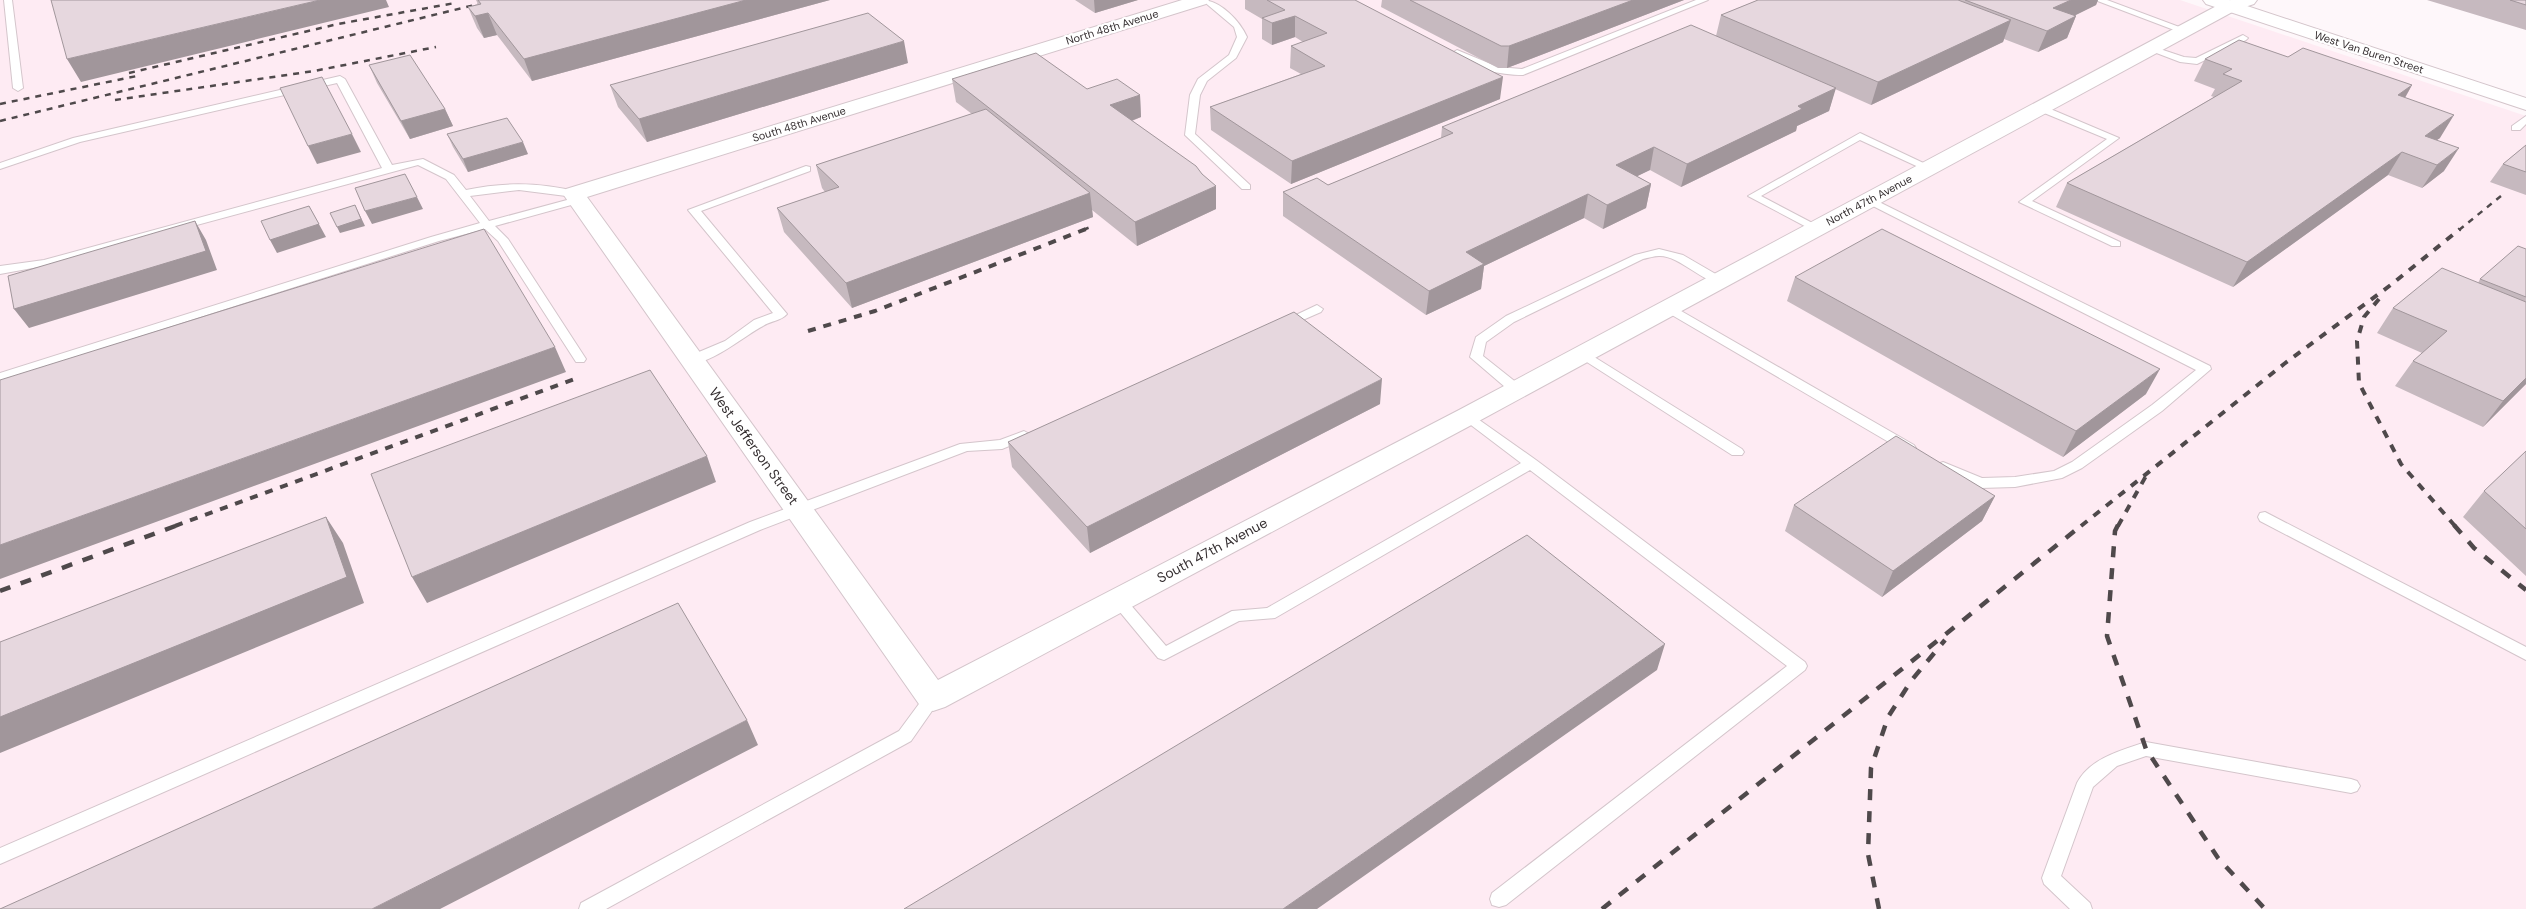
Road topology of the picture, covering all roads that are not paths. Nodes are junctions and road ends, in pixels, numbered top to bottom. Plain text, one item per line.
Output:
1 (8, 0) edge
2 (1200, 0) edge
3 (1206, 0) edge
4 (1704, 0) edge
5 (2099, 0) edge
6 (2230, 2) edge
7 (2185, 31) junction
8 (2243, 38) dead end
9 (1444, 47) edge
10 (2151, 49) junction
11 (1024, 54) joint
12 (18, 88) dead end
13 (2526, 104) edge
14 (2041, 108) junction
15 (2526, 119) edge
16 (2516, 128) dead end
17 (0, 166) edge
18 (1929, 168) junction
19 (806, 169) dead end
20 (389, 170) junction
21 (1246, 187) dead end
22 (463, 194) junction
23 (576, 197) junction
24 (1869, 200) junction
25 (487, 225) junction
26 (1816, 229) junction
27 (2116, 244) dead end
28 (0, 270) edge
29 (1720, 280) junction
30 (1669, 308) junction
31 (1317, 309) dead end
32 (1272, 328) edge
33 (1582, 354) junction
34 (580, 359) dead end
35 (691, 360) junction
36 (0, 377) edge
37 (1492, 403) junction
38 (1038, 429) edge
39 (1737, 452) dead end
40 (1531, 463) junction
41 (800, 509) junction
42 (2266, 517) dead end
43 (1118, 600) junction
44 (2526, 654) edge
45 (933, 698) junction
46 (2351, 786) dead end
47 (0, 856) edge
48 (1499, 899) dead end
49 (588, 909) edge
50 (2083, 909) edge

1 - 12 lane
2 - 11 street, North 48th Avenue
3 - 21 lane
4 - 9 lane
5 - 7 lane
6 - 7 street, North 47th Avenue
6 - 13 street, West Van Buren Street
7 - 10 street, North 47th Avenue
8 - 10 lane
10 - 14 street, North 47th Avenue
11 - 23 street, South 48th Avenue
14 - 18 street, North 47th Avenue
14 - 27 lane
15 - 16 lane
17 - 20 lane
18 - 24 street, North 47th Avenue
18 - 26 lane
19 - 35 lane
20 - 22 lane
20 - 28 lane
22 - 23 lane
22 - 25 lane
23 - 25 lane
23 - 35 street, West Jefferson Street
24 - 26 street, North 47th Avenue
24 - 30 lane
25 - 34 lane
25 - 36 lane
26 - 29 street, North 47th Avenue
29 - 30 street, North 47th Avenue
29 - 37 lane
30 - 33 street, North 47th Avenue
31 - 32 lane
33 - 37 street, North 47th Avenue
33 - 39 lane
35 - 41 street, West Jefferson Street
37 - 40 lane
37 - 43 street, South 47th Avenue
38 - 41 lane
40 - 43 lane
40 - 48 lane
41 - 45 street, West Jefferson Street
41 - 47 lane
42 - 44 lane
43 - 45 street, South 47th Avenue
45 - 49 lane
46 - 50 lane

